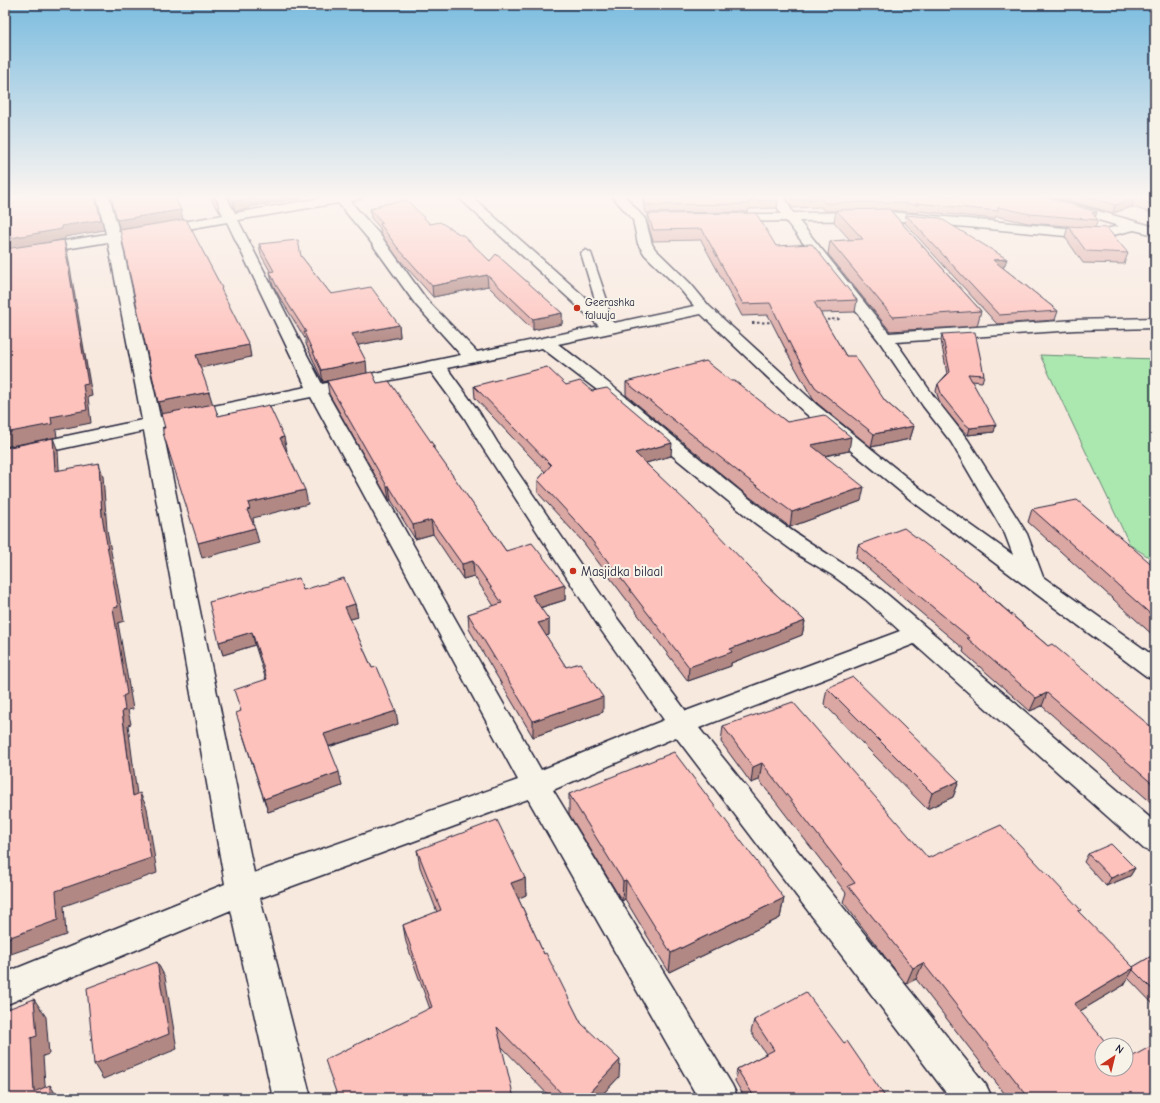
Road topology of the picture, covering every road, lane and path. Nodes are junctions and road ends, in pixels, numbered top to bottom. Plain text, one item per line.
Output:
1 (53, 247) edge
2 (116, 247) edge
3 (246, 247) edge
4 (382, 247) edge
5 (521, 247) edge
6 (647, 247) edge
7 (813, 247) edge
8 (586, 253) dead end
9 (5, 255) edge
10 (704, 309) junction
11 (867, 318) junction
12 (980, 318) edge
13 (821, 320) edge
14 (775, 322) edge
15 (605, 323) junction
16 (1155, 323) edge
17 (991, 330) junction
18 (736, 337) junction
19 (885, 338) junction
20 (544, 342) junction
21 (472, 358) junction
22 (436, 366) junction
23 (316, 390) junction
24 (151, 423) junction
25 (5, 455) edge
26 (1034, 582) junction
27 (918, 633) junction
28 (1155, 670) edge
29 (681, 724) junction
30 (535, 785) junction
31 (1155, 840) edge
32 (242, 891) junction
33 (5, 989) edge
34 (292, 1098) edge
35 (719, 1098) edge
36 (973, 1098) edge

1 - 9 street
2 - 24 street
3 - 23 street
4 - 21 street
5 - 15 street
6 - 10 street
7 - 11 street
8 - 15 lane
10 - 15 street
10 - 18 street
11 - 13 path
11 - 19 street
12 - 17 street
14 - 18 path
15 - 20 street
16 - 17 street
17 - 19 street
18 - 26 street
19 - 26 street
20 - 21 street
20 - 27 street
21 - 22 street
22 - 23 street
22 - 29 street
23 - 24 street
23 - 30 street
24 - 25 street
24 - 32 street
26 - 28 street
27 - 29 street
27 - 31 street
29 - 30 street
29 - 36 street
30 - 32 street
30 - 35 street
32 - 33 street
32 - 34 street

